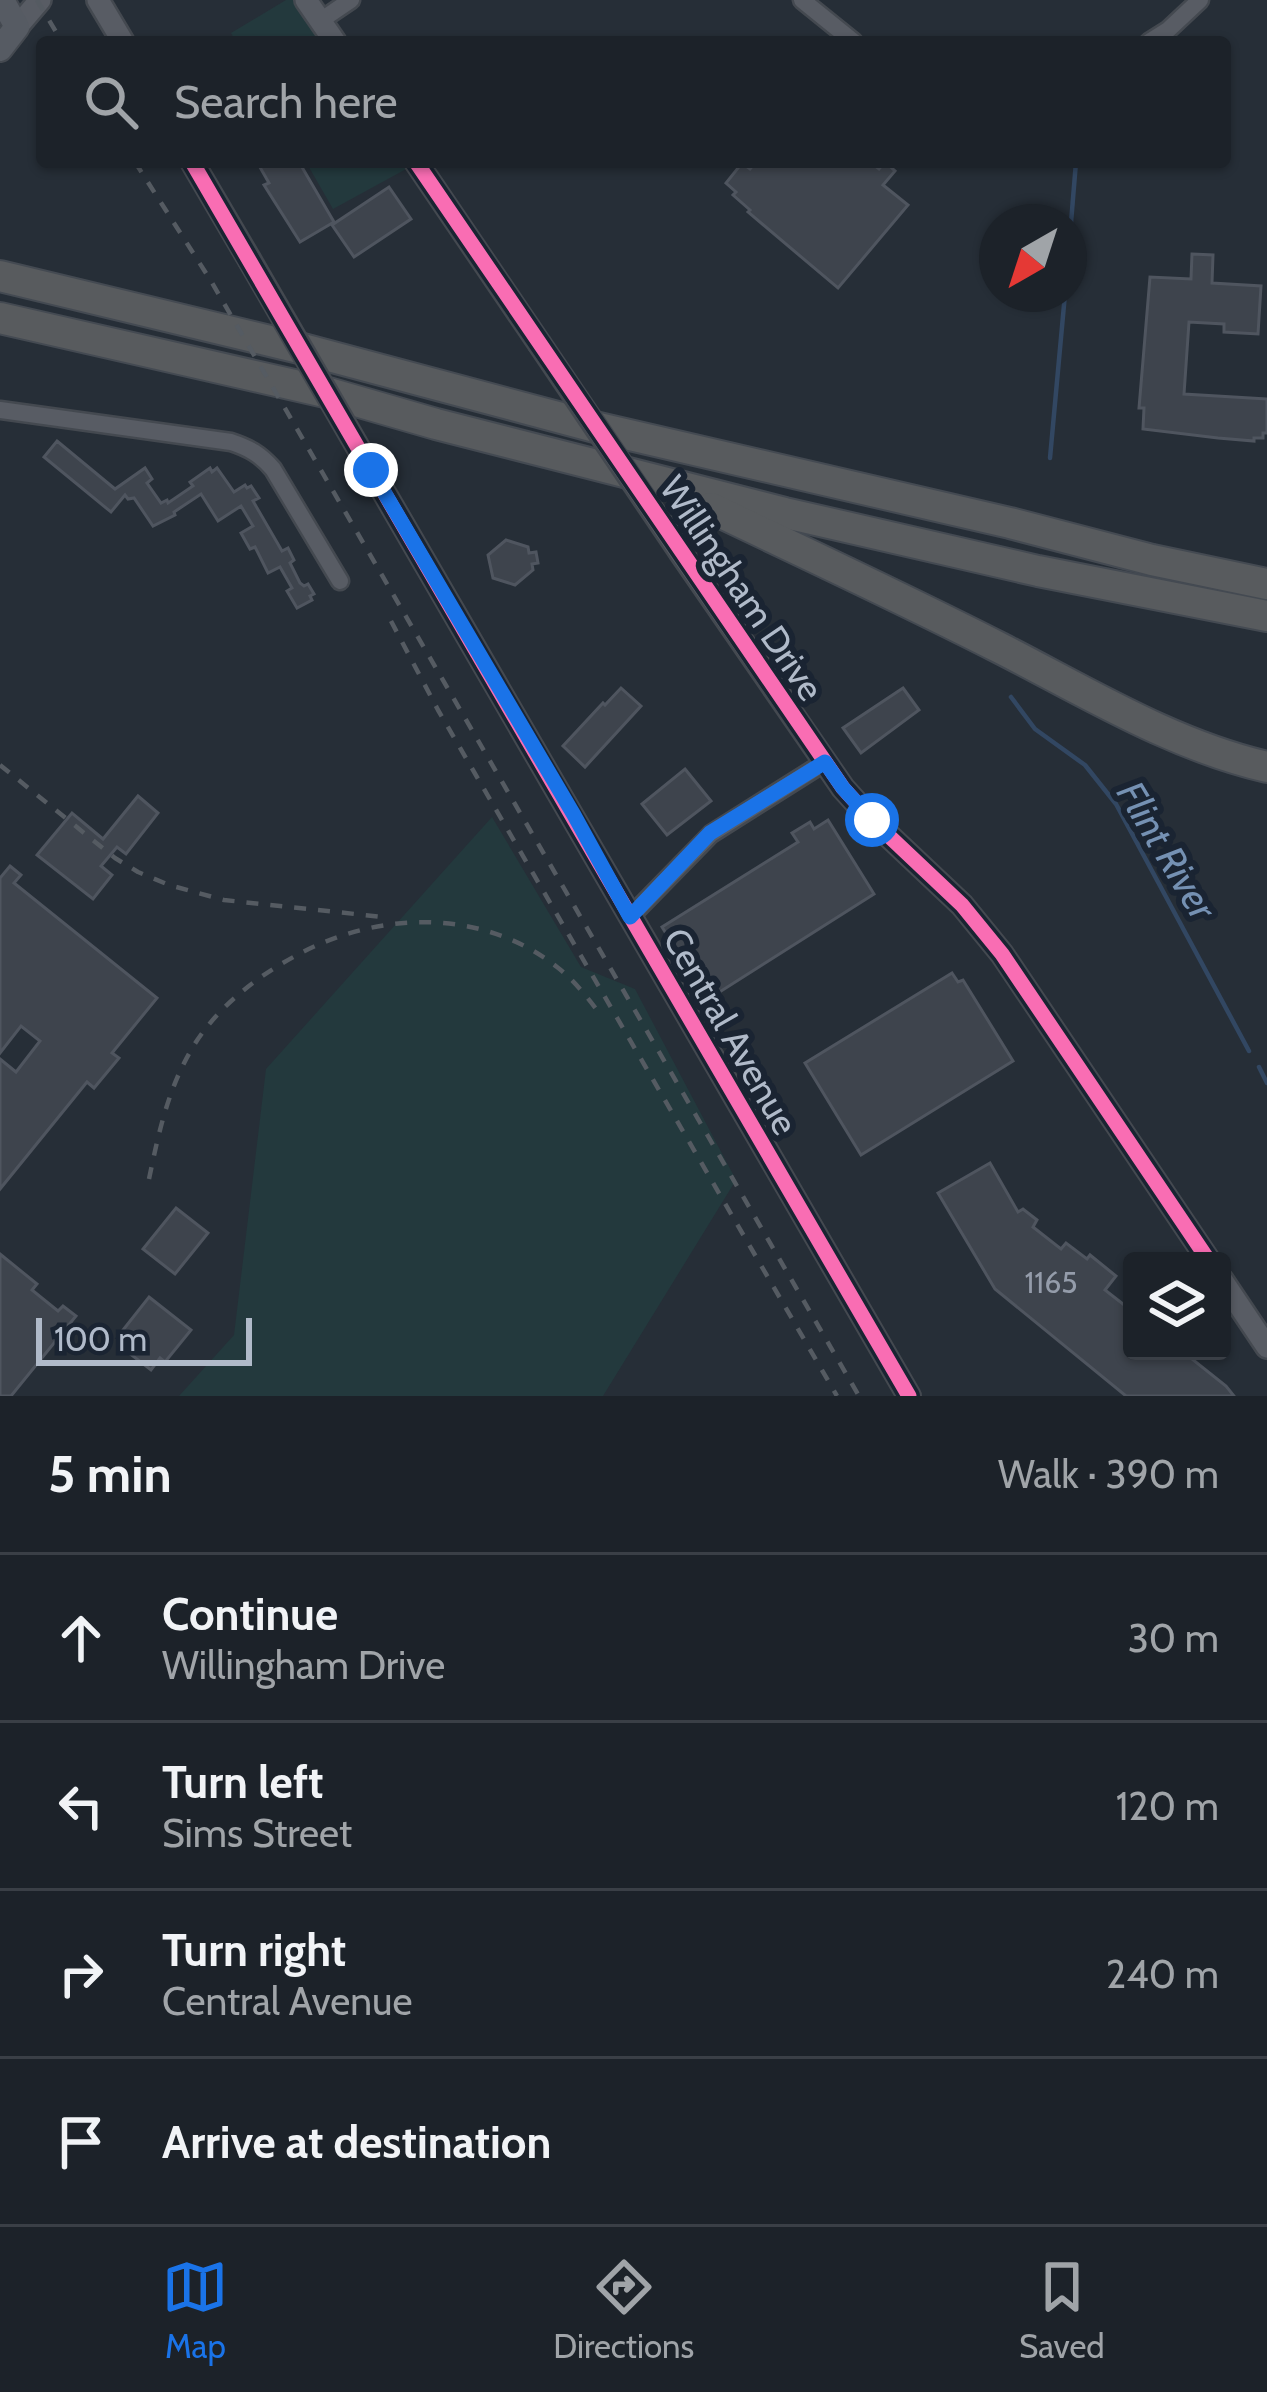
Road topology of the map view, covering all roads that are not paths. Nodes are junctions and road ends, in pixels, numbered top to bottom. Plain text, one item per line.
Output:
1 (2, 0) edge
2 (40, 0) edge
3 (98, 0) edge
4 (306, 0) edge
5 (351, 0) edge
6 (1201, 0) edge
7 (807, 2) edge
8 (320, 21) junction
9 (17, 27) junction
10 (119, 36) edge
11 (331, 36) edge
12 (847, 36) edge
13 (1159, 36) edge
14 (0, 49) edge
15 (195, 168) edge
16 (420, 168) edge
17 (0, 257) edge
18 (0, 276) edge
19 (66, 290) junction
20 (0, 318) edge
21 (0, 410) edge
22 (651, 480) junction
23 (1010, 523) junction
24 (1267, 561) edge
25 (340, 581) dead end
26 (1267, 584) edge
27 (1267, 616) edge
28 (825, 762) junction
29 (1267, 766) edge
30 (630, 917) junction
31 (1203, 1252) edge
32 (1231, 1293) edge
33 (1267, 1347) edge
34 (909, 1396) edge

1 - 9 main road
2 - 9 street
3 - 10 street
4 - 8 street
5 - 8 street
6 - 13 street
7 - 12 street
8 - 11 street
9 - 14 main road
15 - 30 street, Central Avenue, bridge
16 - 28 street, Willingham Drive, bridge
17 - 19 highway
18 - 19 highway
19 - 23 highway
20 - 22 highway
21 - 25 street
22 - 27 highway
22 - 29 highway
23 - 24 highway
23 - 26 highway
28 - 30 street
28 - 31 street, Willingham Drive
30 - 34 street, Central Avenue
32 - 33 street

